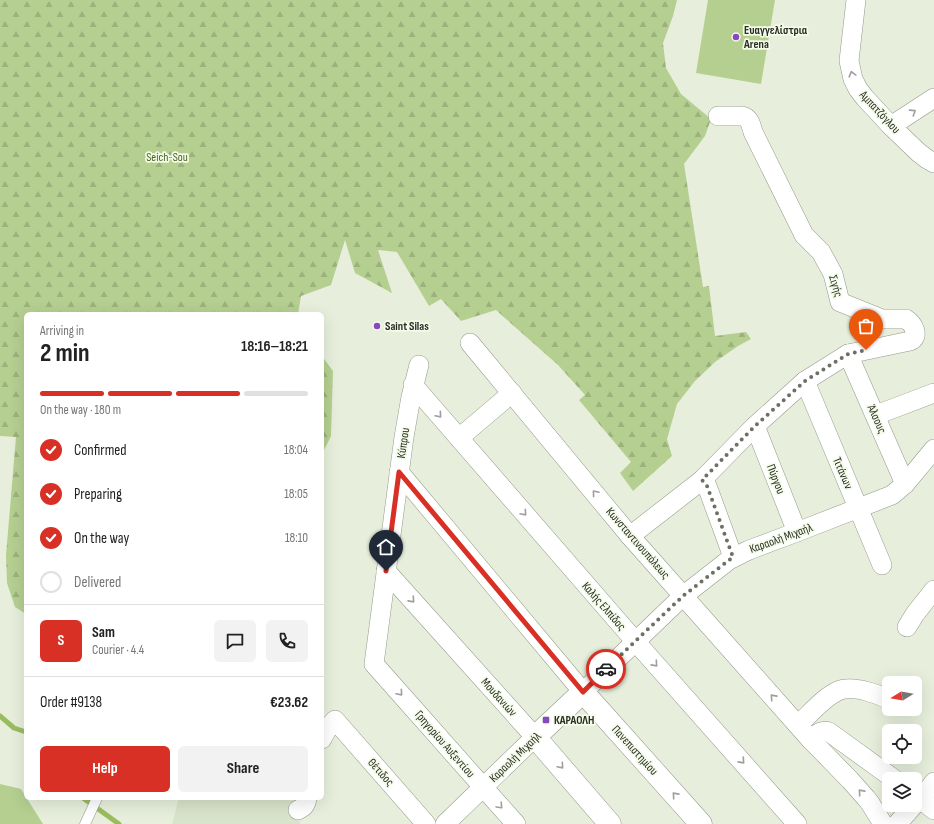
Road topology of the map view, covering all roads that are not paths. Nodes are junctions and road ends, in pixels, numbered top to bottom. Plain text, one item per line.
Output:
1 (856, 0) edge
2 (934, 98) edge
3 (718, 116) dead end
4 (891, 126) junction
5 (934, 163) edge
6 (470, 343) dead end
7 (848, 354) junction
8 (419, 365) dead end
9 (805, 381) junction
10 (414, 385) junction
11 (512, 393) junction
12 (934, 393) edge
13 (876, 415) junction
14 (755, 426) junction
15 (459, 438) junction
16 (934, 449) edge
17 (399, 472) junction
18 (702, 480) junction
19 (905, 484) junction
20 (858, 509) junction
21 (797, 532) junction
22 (630, 536) junction
23 (733, 557) junction
24 (882, 565) dead end
25 (386, 571) junction
26 (934, 590) edge
27 (683, 596) junction
28 (907, 627) dead end
29 (635, 641) junction
30 (374, 664) joint
31 (583, 692) junction
32 (882, 695) edge
33 (798, 725) junction
34 (324, 734) edge
35 (535, 737) junction
36 (810, 740) junction
37 (884, 772) edge
38 (934, 782) edge
39 (483, 787) junction
40 (922, 799) edge
41 (96, 800) edge
42 (910, 812) edge
43 (85, 824) edge
44 (426, 824) edge
45 (445, 824) edge
46 (516, 824) edge
47 (610, 824) edge
48 (701, 824) edge
49 (797, 824) edge
50 (883, 824) edge
51 (897, 824) edge

4 -> 1 street, Αμπατζόγλου
4 -> 2 street
3 - 7 street, Σιγής
4 - 5 street, Αμπατζόγλου
6 - 11 street, Κωνσταντινουπόλεως
7 - 9 street, Σιγής
7 - 13 street, Άλσους
8 - 10 street, Κύπρου
9 - 14 street, Σιγής
9 - 20 street, Τιτάνων
10 -> 15 street, Καλής Ελπίδος
10 - 17 street, Κύπρου
11 - 15 street
22 -> 11 street, Κωνσταντινουπόλεως
12 - 13 street
13 - 19 street, Άλσους
14 - 18 street, Σιγής
14 - 21 street, Πύργου
15 -> 29 street, Καλής Ελπίδος
16 - 19 street, Καραολή Μιχαήλ
17 - 25 street, Κύπρου
17 - 31 street, Πανεπιστημίου
18 - 22 street, Σιγής
18 - 23 street
19 - 20 street, Καραολή Μιχαήλ
20 - 21 street, Καραολή Μιχαήλ
20 - 24 street, Τιτάνων
21 - 23 street, Καραολή Μιχαήλ
22 - 27 street, Κωνσταντινουπόλεως
23 - 27 street, Καραολή Μιχαήλ
25 - 30 street, Κύπρου
25 -> 35 street, Μουδανιών
26 - 28 street
27 - 29 street, Καραολή Μιχαήλ
33 -> 27 street, Κωνσταντινουπόλεως
29 - 31 street, Καραολή Μιχαήλ
29 -> 49 street, Καλής Ελπίδος
30 -> 39 street, Γρηγορίου Αυξεντίου
31 - 35 street, Καραολή Μιχαήλ
48 -> 31 street, Πανεπιστημίου
32 - 33 street
33 - 36 street, Κωνσταντινουπόλεως
34 - 44 street, Θέτιδος
35 - 39 street, Καραολή Μιχαήλ
35 -> 47 street, Μουδανιών
36 - 37 street
50 -> 36 street, Κωνσταντινουπόλεως
38 - 40 street
39 - 45 street, Καραολή Μιχαήλ
39 -> 46 street, Γρηγορίου Αυξεντίου
41 - 43 lane
42 - 51 street

